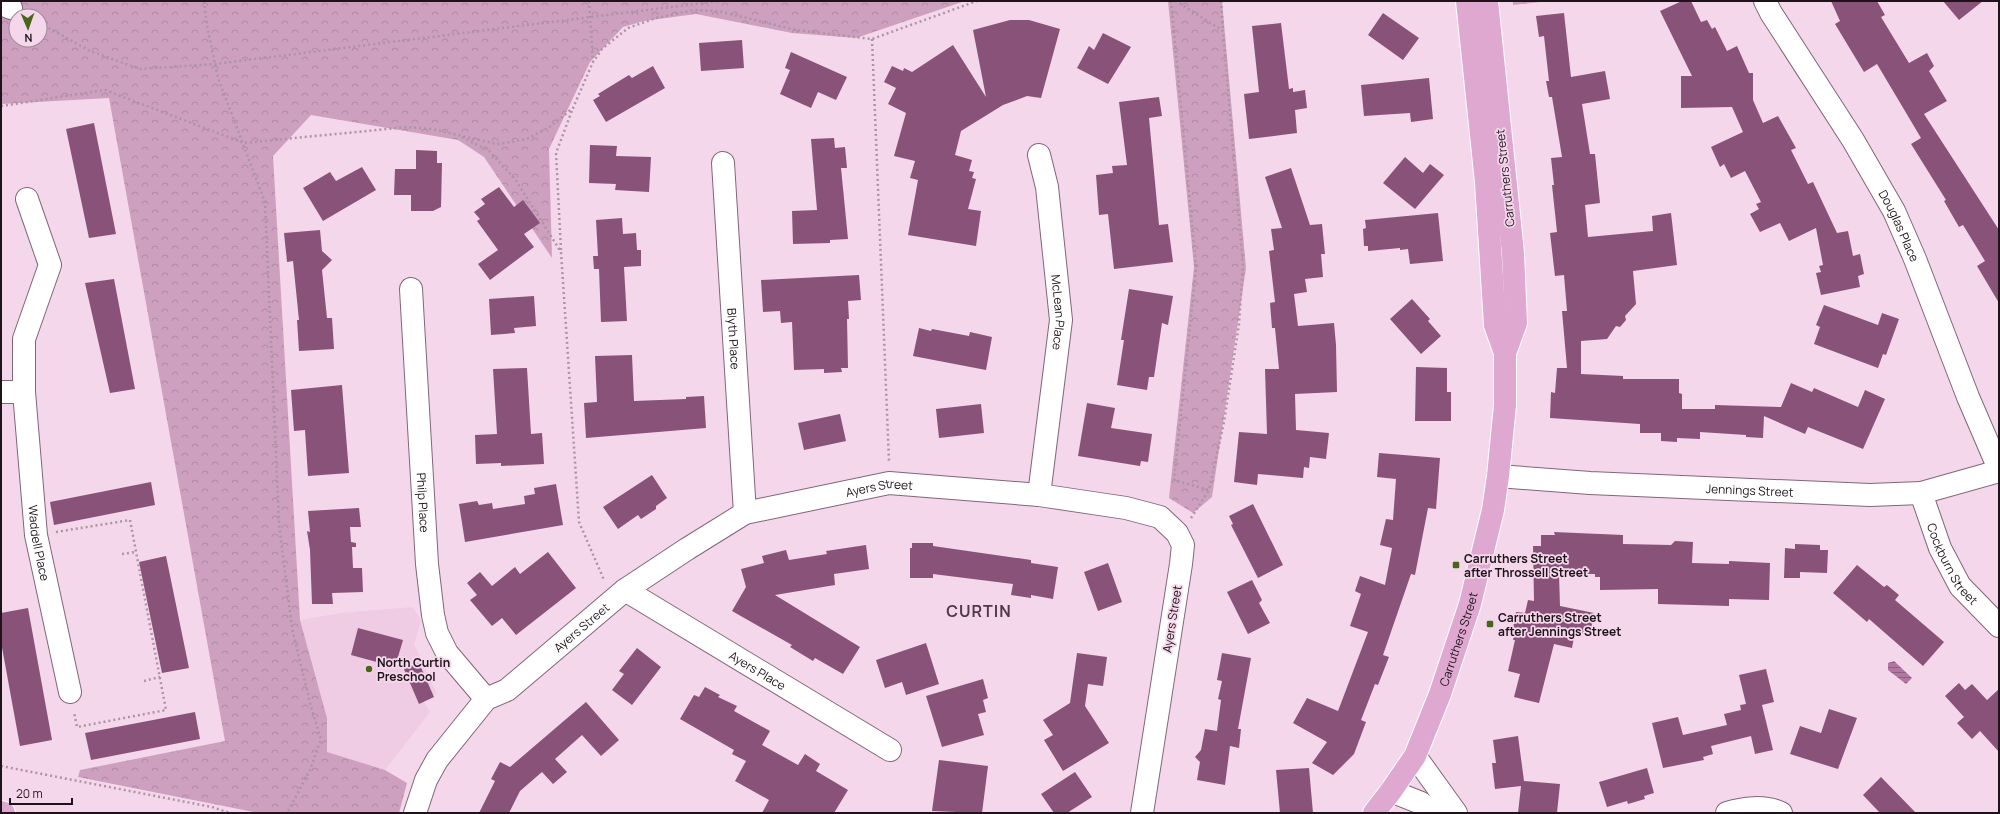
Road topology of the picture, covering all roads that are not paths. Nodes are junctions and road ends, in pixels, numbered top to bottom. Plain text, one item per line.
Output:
1 (1467, 1) edge
2 (1487, 1) edge
3 (1765, 1) edge
4 (1038, 155) dead end
5 (723, 163) dead end
6 (27, 199) dead end
7 (411, 289) dead end
8 (1505, 353) junction
9 (1, 392) edge
10 (24, 392) junction
11 (1999, 470) edge
12 (1498, 476) junction
13 (1921, 493) junction
14 (1038, 495) junction
15 (745, 514) junction
16 (616, 587) junction
17 (1999, 626) edge
18 (70, 692) road end
19 (486, 699) junction
20 (890, 750) dead end
21 (1415, 756) junction
22 (1391, 791) junction
23 (415, 813) edge
24 (1142, 813) edge
25 (1374, 813) edge
26 (1434, 813) edge
27 (1456, 813) edge
28 (1727, 813) edge
29 (1781, 813) edge

1 - 8 main road, Carruthers Street
2 - 8 main road, Carruthers Street
3 - 11 street, Douglas Place
4 - 14 street, McLean Place
5 - 15 street, Blyth Place
6 - 10 street, Waddell Place
7 - 19 street, Philp Place
8 - 12 main road, Carruthers Street
9 - 10 street
10 - 18 street, Waddell Place
11 - 13 street, Jennings Street
12 - 13 street, Jennings Street
12 - 21 main road, Carruthers Street
13 - 17 street, Cockburn Street
14 - 15 street, Ayers Street
14 - 24 street, Ayers Street
15 - 16 street, Ayers Street
16 - 19 street, Ayers Street
16 - 20 street, Ayers Place
19 - 23 street, Ayers Street
21 - 22 main road, Carruthers Street
21 - 27 street
22 - 25 main road, Carruthers Street
22 - 26 street
28 - 29 street

